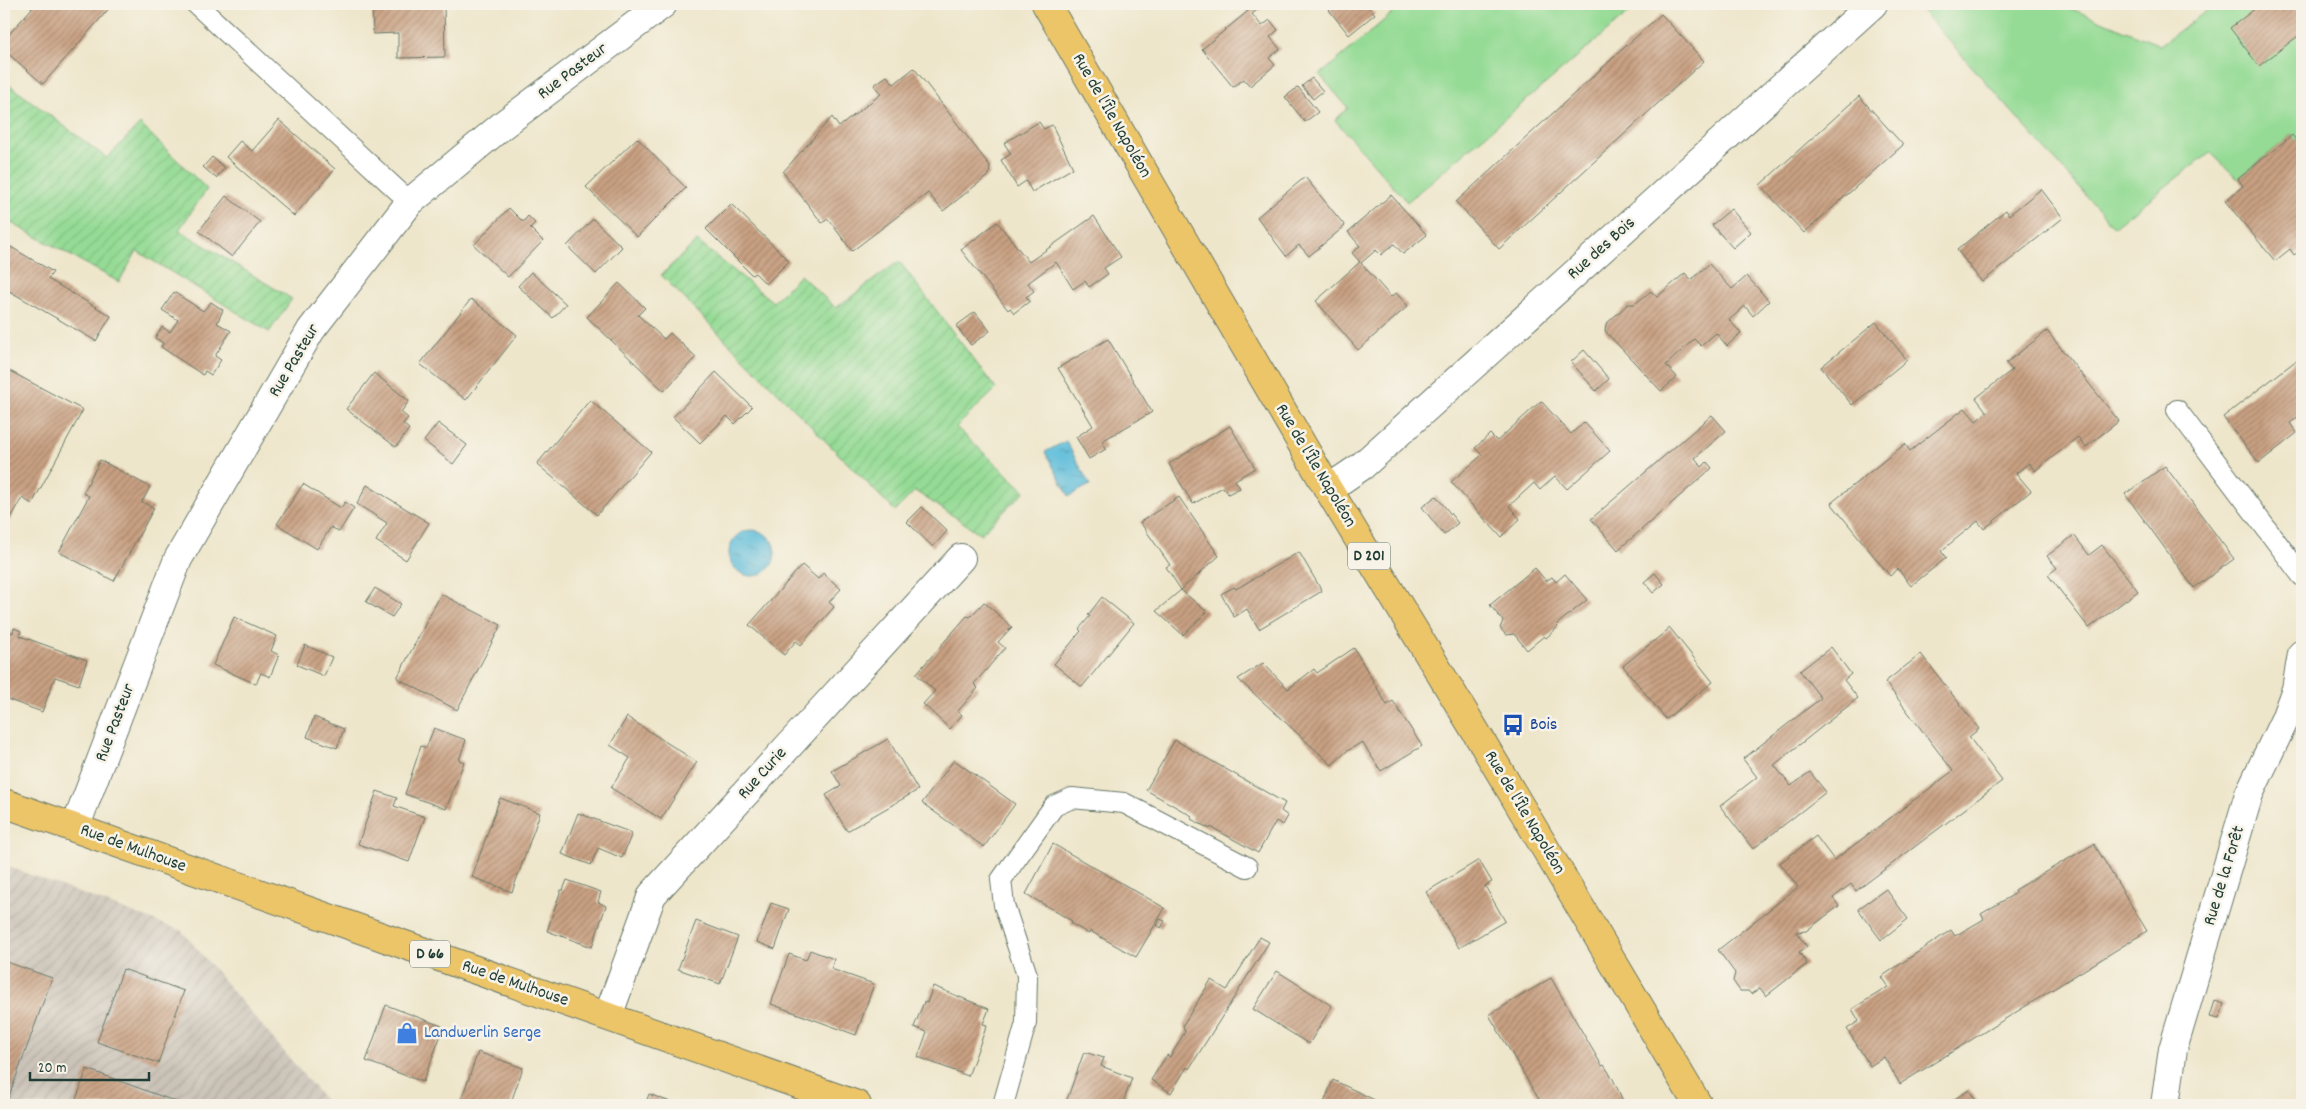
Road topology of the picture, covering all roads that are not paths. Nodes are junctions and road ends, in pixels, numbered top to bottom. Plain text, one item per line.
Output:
1 (196, 4) edge
2 (663, 4) edge
3 (1046, 4) edge
4 (1873, 4) edge
5 (410, 202) junction
6 (2177, 410) dead end
7 (1328, 489) junction
8 (961, 558) dead end
9 (2302, 576) edge
10 (2302, 654) edge
11 (2299, 687) edge
12 (2294, 720) edge
13 (4, 803) edge
14 (75, 828) junction
15 (1247, 867) dead end
16 (608, 1016) junction
17 (857, 1105) edge
18 (1003, 1105) edge
19 (1698, 1105) edge
20 (2165, 1105) edge

1 - 5 lane
2 - 5 street, Rue Pasteur
3 - 7 main road, Rue de l'Île Napoléon / D 201
4 - 7 street, Rue des Bois
5 - 14 street, Rue Pasteur
6 - 9 lane
7 - 19 main road, Rue de l'Île Napoléon / D 201
8 - 16 street, Rue Curie
10 - 11 street, Rue de la Forêt
11 - 12 street, Rue de la Forêt
12 - 20 street, Rue de la Forêt
13 - 14 main road, Rue de Mulhouse / D 66
14 - 16 main road, Rue de Mulhouse / D 66
15 - 18 lane
16 - 17 main road, Rue de Mulhouse / D 66

